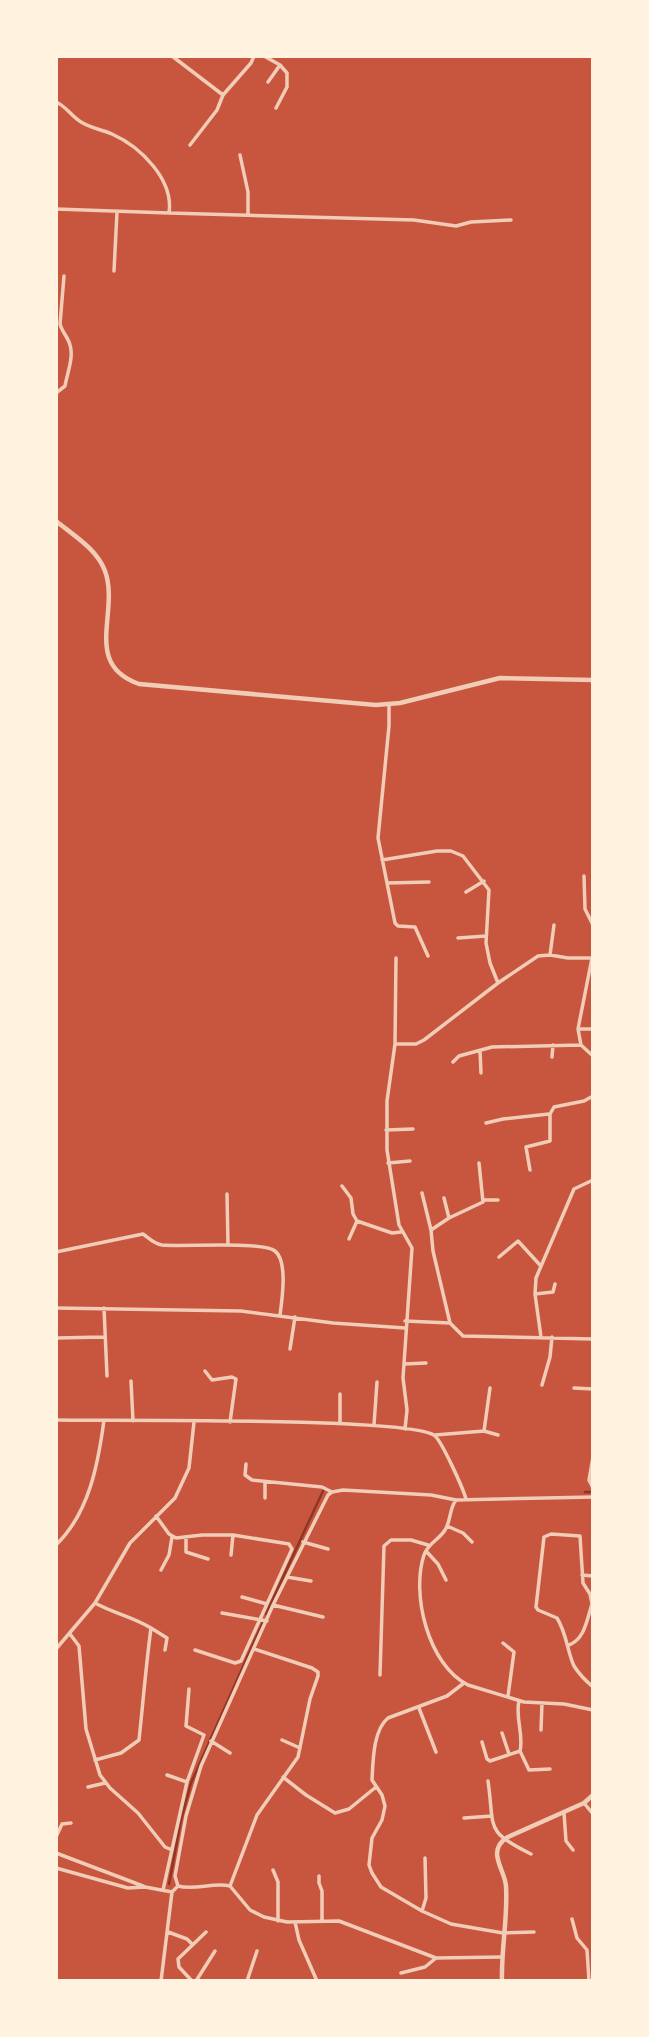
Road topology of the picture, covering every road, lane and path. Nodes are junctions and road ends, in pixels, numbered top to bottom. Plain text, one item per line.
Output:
1 (172, 56) edge
2 (254, 56) edge
3 (264, 56) edge
4 (280, 65) junction
5 (268, 82) dead end
6 (223, 95) junction
7 (56, 102) edge
8 (276, 108) dead end
9 (190, 145) dead end
10 (240, 155) dead end
11 (56, 209) edge
12 (117, 212) junction
13 (169, 214) junction
14 (248, 215) junction
15 (511, 220) dead end
16 (114, 271) dead end
17 (64, 276) dead end
18 (56, 393) edge
19 (56, 521) edge
20 (593, 680) edge
21 (389, 705) junction
22 (382, 860) junction
23 (584, 876) dead end
24 (484, 881) junction
25 (429, 882) dead end
26 (387, 883) junction
27 (466, 892) dead end
28 (554, 925) dead end
29 (593, 925) edge
30 (486, 936) junction
31 (458, 938) dead end
32 (550, 954) junction
33 (428, 956) dead end
34 (396, 958) dead end
35 (593, 958) edge
36 (498, 983) junction
37 (578, 1029) junction
38 (593, 1029) edge
39 (395, 1044) junction
40 (553, 1045) junction
41 (581, 1045) junction
42 (480, 1049) junction
43 (593, 1056) edge
44 (552, 1057) dead end
45 (453, 1062) dead end
46 (481, 1073) dead end
47 (593, 1096) edge
48 (550, 1114) junction
49 (486, 1123) dead end
50 (413, 1129) dead end
51 (386, 1130) junction
52 (410, 1161) dead end
53 (388, 1163) junction
54 (479, 1163) dead end
55 (530, 1170) dead end
56 (593, 1180) edge
57 (342, 1186) dead end
58 (227, 1194) dead end
59 (422, 1194) dead end
60 (444, 1198) dead end
61 (484, 1200) junction
62 (498, 1200) dead end
63 (449, 1218) junction
64 (357, 1221) junction
65 (431, 1230) junction
66 (401, 1232) junction
67 (349, 1239) dead end
68 (228, 1245) junction
69 (56, 1252) edge
70 (499, 1257) dead end
71 (540, 1265) junction
72 (555, 1284) dead end
73 (536, 1294) junction
74 (56, 1308) edge
75 (104, 1308) junction
76 (281, 1315) junction
77 (295, 1317) junction
78 (405, 1321) junction
79 (450, 1323) junction
80 (405, 1328) junction
81 (541, 1336) junction
82 (104, 1337) junction
83 (552, 1337) junction
84 (56, 1338) edge
85 (593, 1339) edge
86 (290, 1349) dead end
87 (426, 1363) dead end
88 (404, 1364) junction
89 (205, 1371) dead end
90 (107, 1376) dead end
91 (131, 1381) dead end
92 (377, 1382) dead end
93 (542, 1385) dead end
94 (490, 1388) dead end
95 (573, 1388) dead end
96 (593, 1389) edge
97 (340, 1394) dead end
98 (56, 1420) edge
99 (104, 1420) junction
100 (133, 1421) junction
101 (194, 1422) junction
102 (230, 1422) junction
103 (340, 1424) junction
104 (374, 1425) junction
105 (405, 1429) junction
106 (484, 1431) junction
107 (435, 1435) junction
108 (498, 1435) dead end
109 (593, 1453) edge
110 (246, 1464) dead end
111 (265, 1482) junction
112 (593, 1488) edge
113 (332, 1492) junction
114 (593, 1497) edge
115 (265, 1498) dead end
116 (466, 1499) junction
117 (456, 1500) junction
118 (156, 1517) junction
119 (447, 1526) junction
120 (233, 1535) junction
121 (172, 1537) junction
122 (186, 1537) junction
123 (303, 1542) junction
124 (472, 1542) dead end
125 (56, 1545) edge
126 (429, 1545) junction
127 (328, 1549) dead end
128 (426, 1551) junction
129 (231, 1555) dead end
130 (208, 1559) dead end
131 (161, 1570) dead end
132 (582, 1575) junction
133 (593, 1576) edge
134 (287, 1577) junction
135 (446, 1580) dead end
136 (310, 1581) dead end
137 (242, 1597) dead end
138 (95, 1603) junction
139 (267, 1604) junction
140 (274, 1605) junction
141 (222, 1613) dead end
142 (323, 1617) dead end
143 (259, 1618) junction
144 (267, 1620) junction
145 (151, 1628) junction
146 (70, 1633) junction
147 (503, 1643) dead end
148 (569, 1645) junction
149 (56, 1648) edge
150 (254, 1648) junction
151 (166, 1650) dead end
152 (195, 1650) dead end
153 (380, 1675) dead end
154 (464, 1683) junction
155 (593, 1687) edge
156 (189, 1689) dead end
157 (508, 1696) junction
158 (519, 1701) junction
159 (542, 1703) junction
160 (419, 1707) junction
161 (593, 1710) edge
162 (541, 1730) dead end
163 (502, 1733) dead end
164 (282, 1740) dead end
165 (211, 1741) junction
166 (482, 1742) dead end
167 (300, 1748) junction
168 (520, 1751) junction
169 (436, 1752) dead end
170 (230, 1753) dead end
171 (509, 1755) junction
172 (94, 1760) junction
173 (550, 1769) dead end
174 (167, 1775) dead end
175 (283, 1777) junction
176 (488, 1781) dead end
177 (187, 1782) junction
178 (105, 1783) junction
179 (88, 1787) dead end
180 (376, 1787) junction
181 (593, 1795) edge
182 (584, 1803) junction
183 (564, 1813) junction
184 (593, 1814) edge
185 (492, 1816) junction
186 (464, 1818) dead end
187 (71, 1823) dead end
188 (56, 1837) edge
189 (502, 1840) junction
190 (172, 1850) junction
191 (573, 1850) dead end
192 (56, 1853) edge
193 (531, 1854) dead end
194 (425, 1858) dead end
195 (56, 1868) edge
196 (272, 1870) dead end
197 (319, 1876) dead end
198 (178, 1885) junction
199 (230, 1886) junction
200 (145, 1887) junction
201 (163, 1890) junction
202 (172, 1892) junction
203 (422, 1911) junction
204 (572, 1919) dead end
205 (322, 1920) junction
206 (278, 1921) junction
207 (295, 1922) junction
208 (168, 1932) junction
209 (206, 1932) dead end
210 (534, 1932) dead end
211 (503, 1933) junction
212 (192, 1944) junction
213 (215, 1951) dead end
214 (257, 1951) dead end
215 (502, 1957) junction
216 (436, 1958) junction
217 (401, 1973) dead end
218 (161, 1981) edge
219 (194, 1981) edge
220 (247, 1981) edge
221 (317, 1981) edge
222 (502, 1981) edge
223 (589, 1981) edge

1 - 6 street
2 - 6 street
3 - 4 street
4 - 5 street
4 - 8 street
6 - 9 street
7 - 13 street
10 - 14 street
11 - 12 street
12 - 13 street
12 - 16 street
13 - 14 street
14 - 15 street
17 - 18 street
19 - 21 street
20 - 21 street
21 - 22 street
22 - 24 street
22 - 26 street
23 - 29 street
24 - 27 street
24 - 30 street
25 - 26 street
26 - 33 street
28 - 32 street
30 - 31 street
30 - 36 street
32 - 35 street
32 - 36 street
34 - 39 street
35 - 37 street
36 - 39 street
37 - 38 street
37 - 41 street
39 - 51 street
40 - 41 street
40 - 42 street
40 - 44 street
41 - 43 street
42 - 45 street
42 - 46 street
47 - 48 street
48 - 49 street
48 - 55 street
50 - 51 street
51 - 53 street
52 - 53 street
53 - 66 street
54 - 61 street
56 - 71 street
57 - 64 street
58 - 68 street
59 - 65 street
60 - 63 street
61 - 62 street
61 - 63 street
63 - 65 street
64 - 66 street
64 - 67 street
65 - 79 street
66 - 78 street
68 - 69 street
68 - 76 street
70 - 71 street
71 - 73 street
72 - 73 street
73 - 81 street
74 - 75 street
75 - 76 street
75 - 82 street
76 - 77 street
77 - 80 street
77 - 86 street
78 - 79 street
78 - 80 street
79 - 81 street
80 - 88 street
81 - 83 street
82 - 84 street
82 - 90 street
83 - 85 street
83 - 93 street
87 - 88 street
88 - 105 street
89 - 102 street
91 - 100 street
92 - 104 street
94 - 106 street
95 - 96 street
97 - 103 street
98 - 99 street
99 - 100 street
99 - 125 street
100 - 101 street
101 - 102 street
101 - 118 street
102 - 103 street
103 - 104 street
104 - 105 street
105 - 107 street
106 - 107 street
106 - 108 street
107 - 116 street
109 - 112 street
110 - 111 street
111 - 113 street
111 - 115 street
113 - 117 street
113 - 123 street
114 - 116 street
116 - 117 street
117 - 119 street
118 - 121 street
118 - 138 street
119 - 124 street
119 - 126 street
120 - 122 street
120 - 129 street
120 - 139 street
121 - 122 street
121 - 131 street
122 - 130 street
123 - 127 street
123 - 134 street
126 - 128 street
126 - 153 street
128 - 135 street
128 - 154 street
132 - 133 street
132 - 148 street
132 - 148 street
134 - 136 street
134 - 140 street
137 - 139 street
138 - 145 street
138 - 146 street
139 - 143 street
140 - 142 street
140 - 144 street
141 - 143 street
143 - 144 street
143 - 152 street
144 - 150 street
145 - 151 street
145 - 172 street
146 - 149 street
146 - 172 street
147 - 157 street
148 - 155 street
150 - 165 street
150 - 167 street
154 - 157 street
154 - 160 street
156 - 177 street
157 - 158 street
158 - 159 street
158 - 168 street
159 - 161 street
159 - 162 street
160 - 169 street
160 - 180 street
163 - 171 street
164 - 167 street
165 - 170 street
165 - 198 street
166 - 171 street
167 - 175 street
168 - 171 street
168 - 173 street
172 - 178 street
174 - 177 street
175 - 180 street
175 - 199 street
176 - 185 street
177 - 190 street
178 - 179 street
178 - 190 street
180 - 203 street
181 - 182 street
182 - 183 street
182 - 184 street
183 - 189 street
183 - 191 street
185 - 186 street
185 - 189 street
187 - 188 street
189 - 193 street
189 - 211 street
190 - 201 street
192 - 200 street
194 - 203 street
195 - 200 street
196 - 206 street
197 - 205 street
198 - 199 street
198 - 202 street
199 - 206 street
200 - 201 street
201 - 202 street
202 - 208 street
203 - 211 street
204 - 223 street
205 - 207 street
205 - 216 street
206 - 207 street
207 - 221 street
208 - 212 street
208 - 218 street
209 - 212 street
210 - 211 street
211 - 215 street
212 - 219 street
213 - 219 street
214 - 220 street
215 - 216 street
215 - 222 street
216 - 217 street

